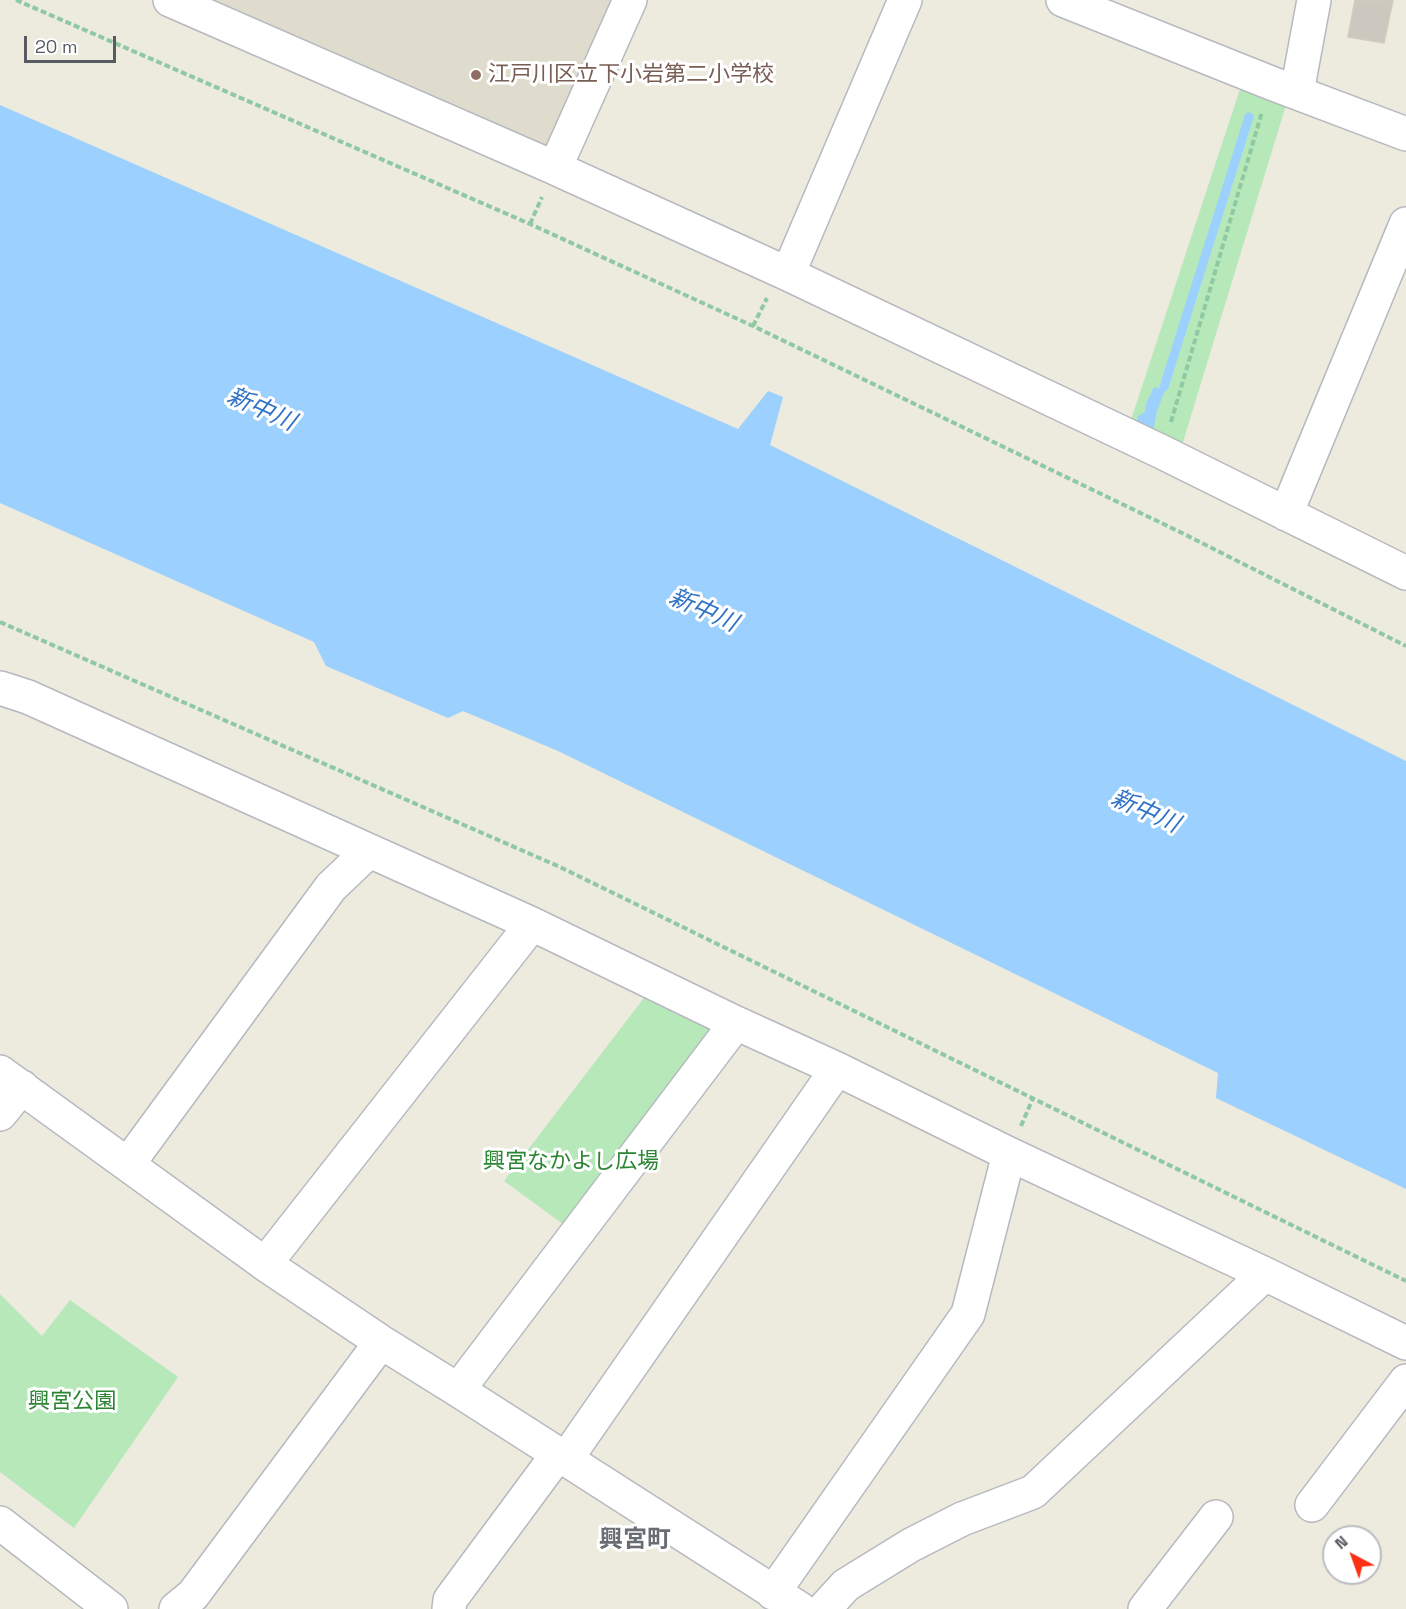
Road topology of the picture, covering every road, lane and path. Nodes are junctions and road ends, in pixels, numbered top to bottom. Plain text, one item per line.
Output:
1 (16, 0) edge
2 (170, 0) edge
3 (630, 0) edge
4 (905, 0) edge
5 (1063, 0) edge
6 (1314, 0) edge
7 (1284, 88) junction
8 (1406, 134) edge
9 (550, 179) junction
10 (530, 224) junction
11 (1406, 224) edge
12 (778, 284) junction
13 (753, 326) junction
14 (1162, 452) junction
15 (1286, 514) junction
16 (1406, 573) edge
17 (0, 622) edge
18 (1406, 646) edge
19 (0, 688) edge
20 (369, 851) junction
21 (532, 924) junction
22 (736, 1023) junction
23 (837, 1069) junction
24 (11, 1079) edge
25 (0, 1114) edge
26 (1010, 1154) junction
27 (128, 1164) junction
28 (265, 1264) junction
29 (1265, 1274) junction
30 (1406, 1281) edge
31 (381, 1342) junction
32 (1406, 1343) edge
33 (1406, 1381) edge
34 (458, 1390) junction
35 (562, 1456) junction
36 (1312, 1505) dead end
37 (1216, 1517) dead end
38 (0, 1523) edge
39 (773, 1593) junction
40 (193, 1604) edge
41 (111, 1609) edge
42 (449, 1609) edge
43 (800, 1609) edge
44 (824, 1609) edge
45 (1145, 1609) edge

1 - 10 path
2 - 9 street
3 - 9 street
4 - 12 street
5 - 7 street
6 - 7 street
7 - 8 street
7 - 14 path
9 - 10 path
9 - 12 street
10 - 13 path
11 - 15 street
12 - 13 path
12 - 14 street
13 - 18 path
14 - 15 street
15 - 16 street
17 - 30 path
19 - 20 street
20 - 21 street
20 - 27 street
21 - 22 street
21 - 28 street
22 - 23 street
22 - 34 street
23 - 26 street
23 - 35 street
24 - 25 street
24 - 27 street
26 - 29 street
26 - 39 street
27 - 28 street
28 - 31 street
29 - 32 street
29 - 44 street
31 - 34 street
31 - 40 street
33 - 36 street
34 - 35 street
35 - 39 street
35 - 42 street
37 - 45 street
38 - 41 street
39 - 43 street

